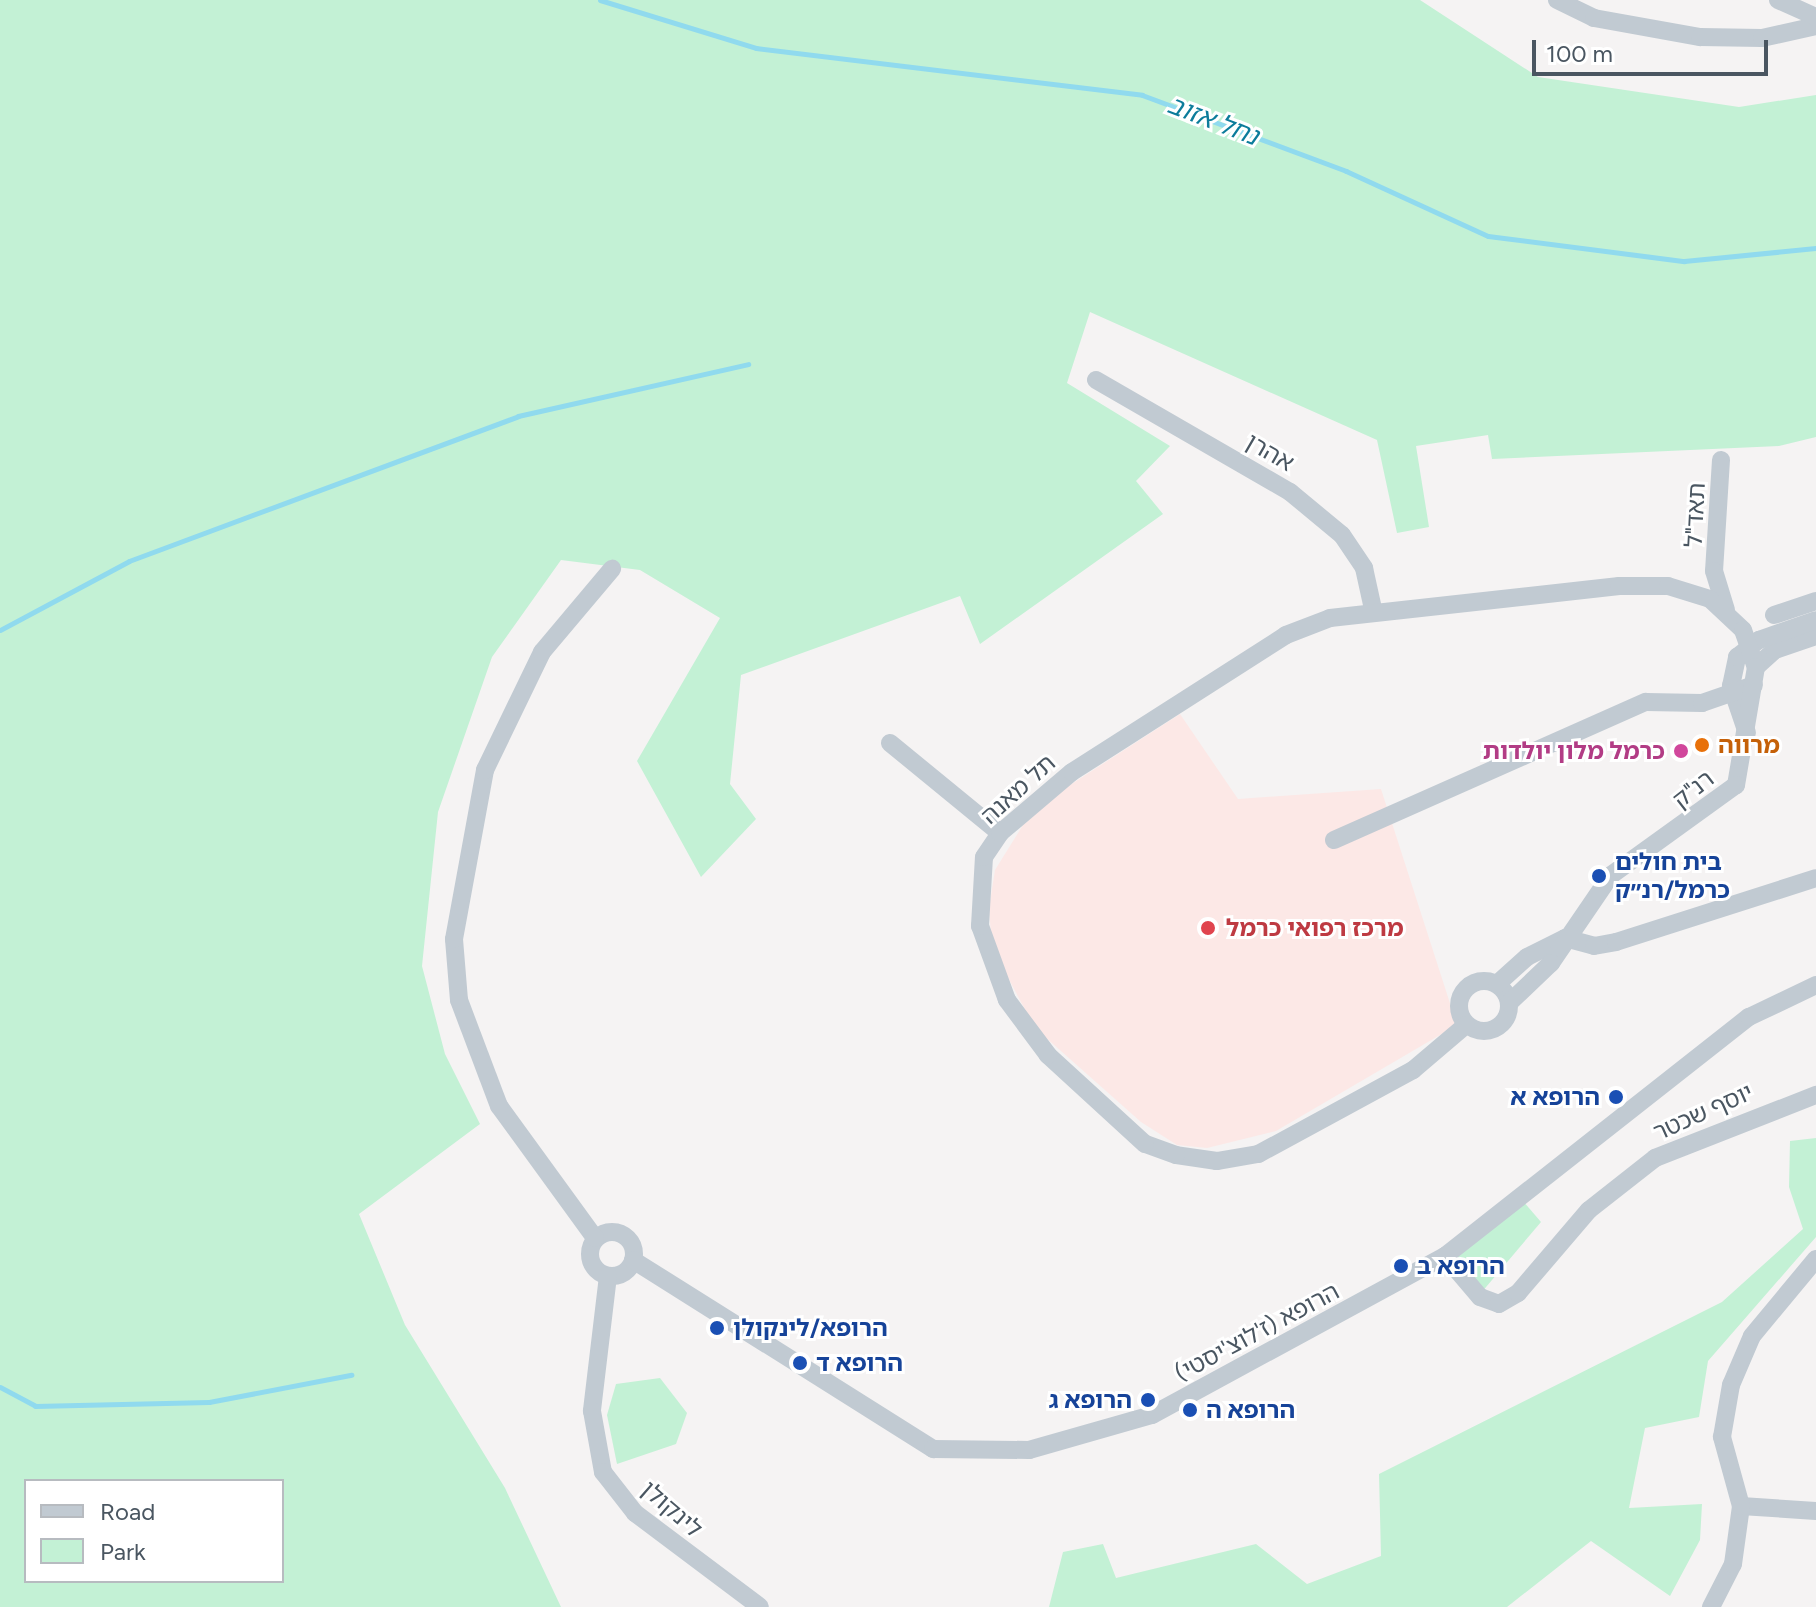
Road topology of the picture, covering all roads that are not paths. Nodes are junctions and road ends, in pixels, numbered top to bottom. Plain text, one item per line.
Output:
1 (1557, 0) edge
2 (1778, 0) edge
3 (1816, 17) edge
4 (1816, 26) edge
5 (1096, 380) dead end
6 (1721, 460) dead end
7 (612, 569) dead end
8 (1714, 571) junction
9 (1668, 586) junction
10 (1816, 601) edge
11 (1373, 609) junction
12 (1726, 610) junction
13 (1774, 615) dead end
14 (1816, 620) edge
15 (1816, 636) edge
16 (1746, 637) junction
17 (1755, 676) junction
18 (1733, 697) junction
19 (1747, 733) junction
20 (890, 743) dead end
21 (1000, 833) junction
22 (1334, 840) dead end
23 (1816, 878) edge
24 (1565, 938) junction
25 (1497, 984) junction
26 (1816, 985) edge
27 (1509, 1003) junction
28 (1466, 1025) junction
29 (1816, 1095) edge
30 (595, 1238) junction
31 (1445, 1256) junction
32 (1816, 1259) edge
33 (633, 1260) junction
34 (608, 1276) junction
35 (1741, 1506) junction
36 (1816, 1511) edge
37 (760, 1607) edge
38 (1711, 1607) edge

1 - 4 street
2 - 3 street
5 - 11 street, אהרן
6 - 8 street, תאד"ל
7 - 30 street
8 - 9 street, תאד"ל
8 - 12 street, תאד"ל
9 - 11 street, תל מאנה
9 - 12 street, תל מאנה
10 - 13 street
11 - 21 street, תל מאנה
12 - 16 street, תל מאנה
14 - 16 street
15 - 17 street
16 - 17 street, רנ"ק
16 - 18 street
17 - 18 street
17 - 19 street, רנ"ק
18 - 19 street
18 - 22 street
19 - 24 street, רנ"ק
20 - 21 street
21 - 28 street, תל מאנה
23 - 24 street
24 - 25 street, רנ"ק
24 - 27 street, רנ"ק
25 - 27 street
25 - 28 street
26 - 31 street, הרופא (ז'לוצ'יסטי)
27 - 28 street
29 - 31 street, יוסף שכטר
30 - 33 street, הרופא (ז'לוצ'יסטי)
30 - 34 street
31 - 33 street, הרופא (ז'לוצ'יסטי)
32 - 35 street
33 - 34 street
34 - 37 street, לינקולן
35 - 36 street
35 - 38 street

